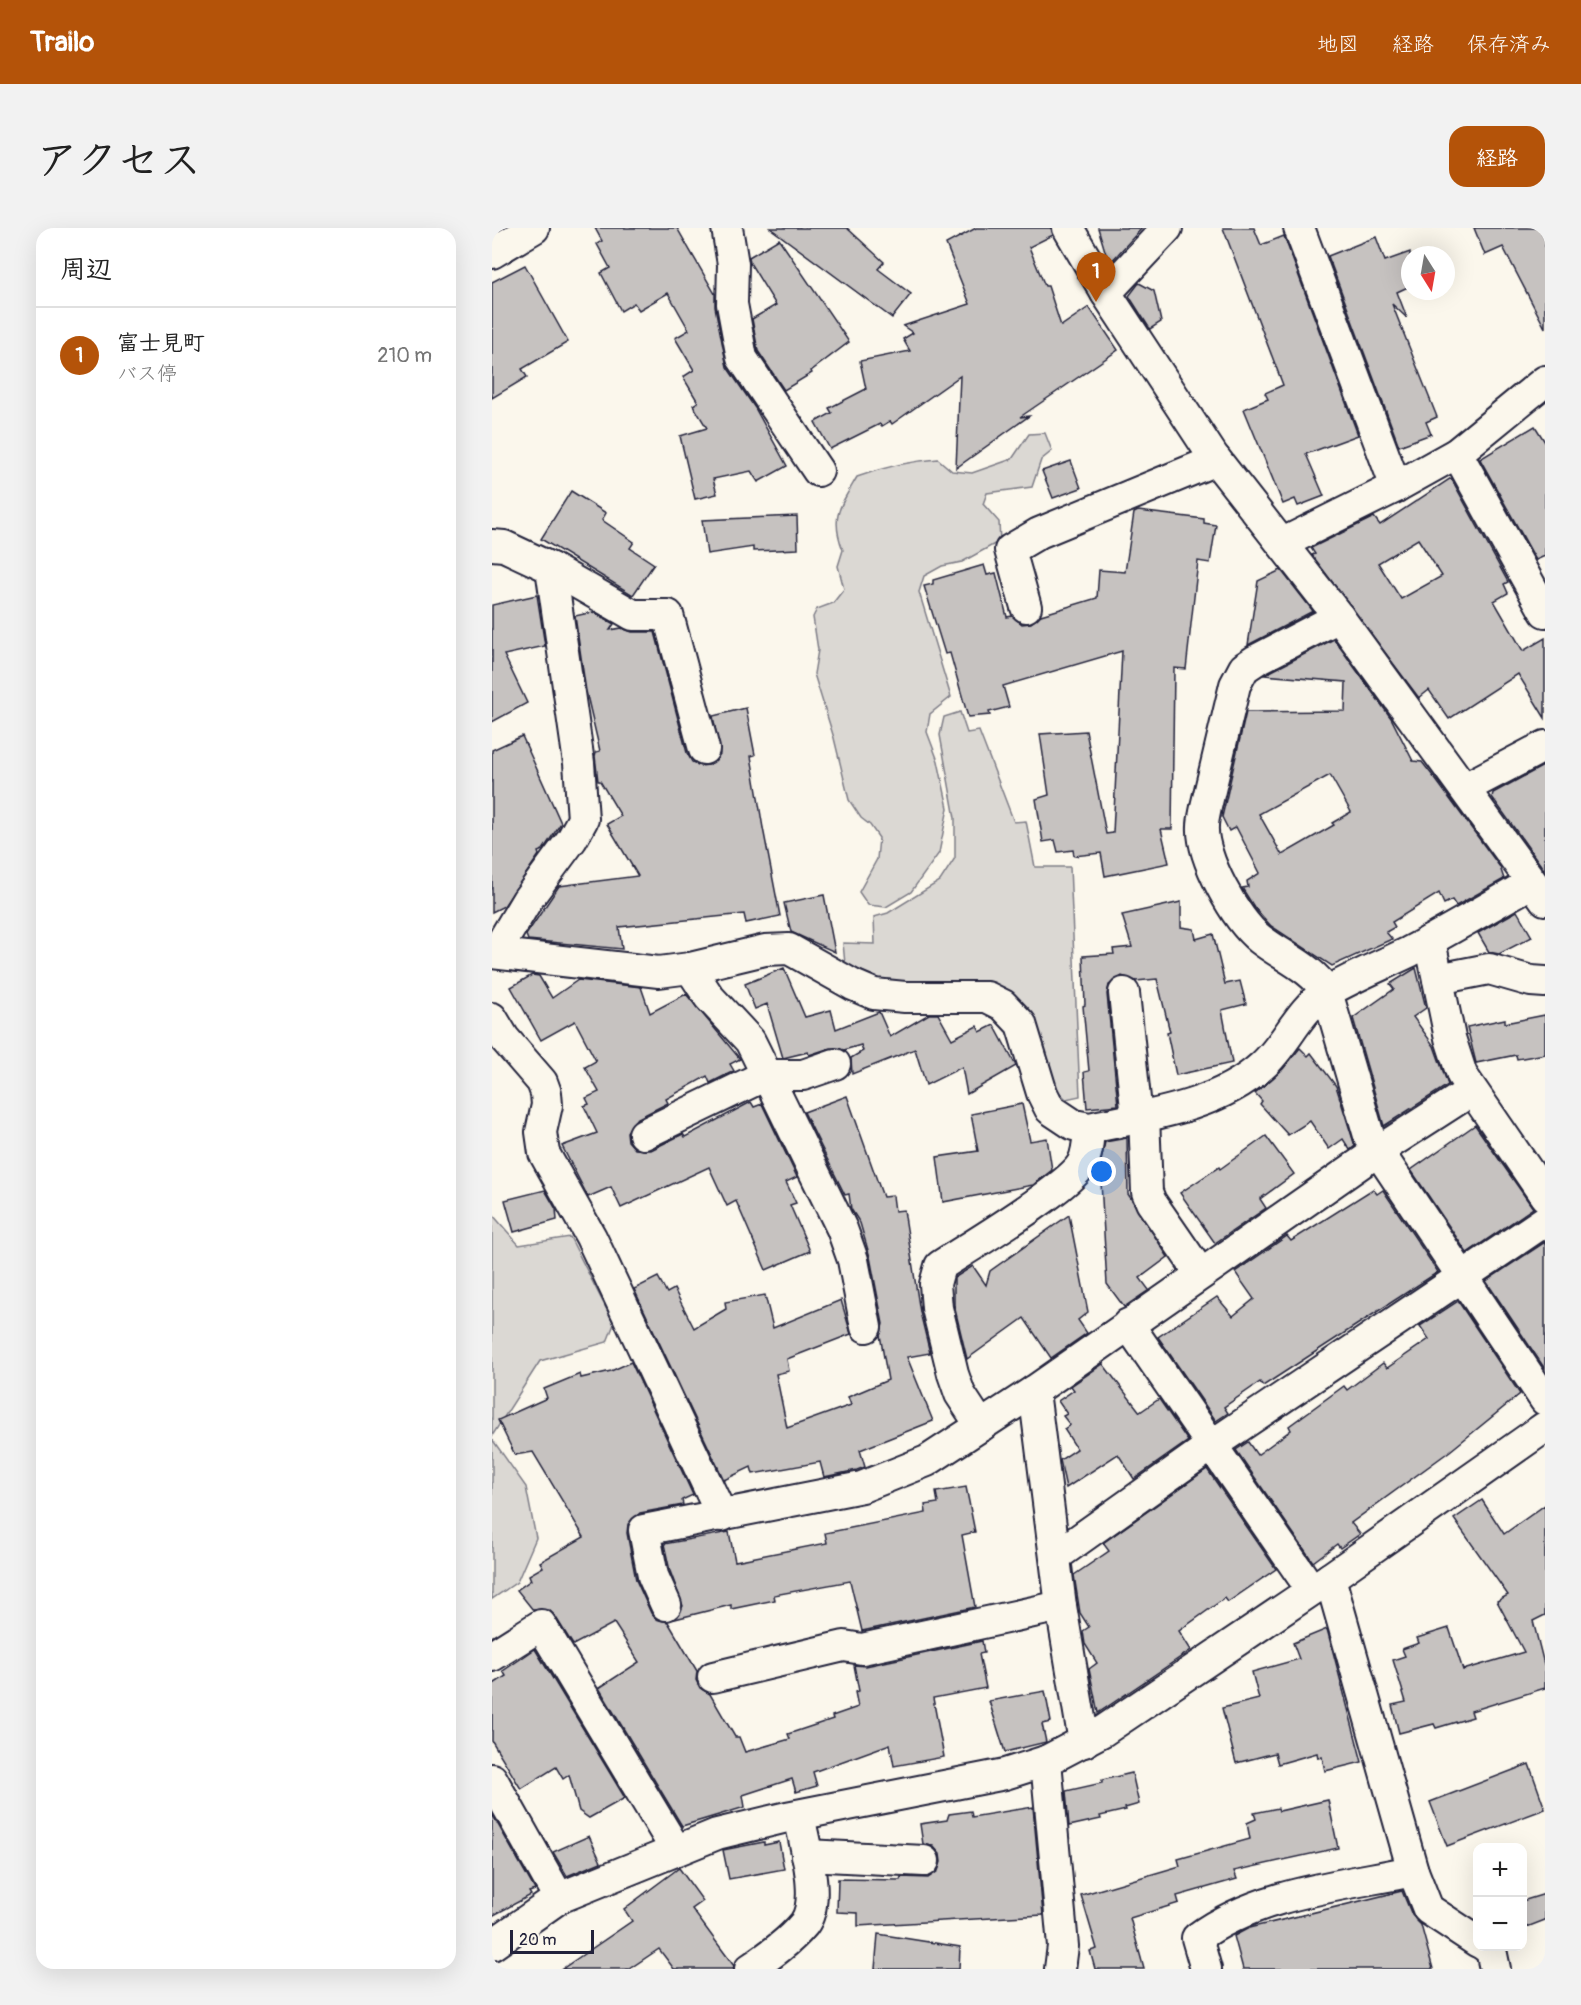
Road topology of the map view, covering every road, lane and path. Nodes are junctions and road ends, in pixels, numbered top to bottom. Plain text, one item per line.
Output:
1 (534, 228) edge
2 (727, 228) edge
3 (1068, 228) edge
4 (1167, 228) edge
5 (1299, 228) edge
6 (492, 253) edge
7 (1106, 293) junction
8 (1541, 396) edge
9 (1457, 453) junction
10 (1216, 460) junction
11 (818, 471) dead end
12 (1396, 487) junction
13 (1283, 543) junction
14 (492, 544) edge
15 (551, 568) junction
16 (1537, 576) edge
17 (1026, 607) dead end
18 (1545, 612) edge
19 (1339, 617) junction
20 (1545, 746) edge
21 (704, 749) dead end
22 (1465, 788) junction
23 (1538, 891) edge
24 (1430, 941) junction
25 (494, 952) edge
26 (690, 968) junction
27 (1438, 979) junction
28 (1545, 982) edge
29 (1328, 992) junction
30 (1124, 993) dead end
31 (492, 1018) edge
32 (835, 1064) dead end
33 (766, 1075) junction
34 (1471, 1091) junction
35 (1140, 1117) junction
36 (1089, 1128) junction
37 (644, 1134) dead end
38 (1378, 1151) junction
39 (1545, 1196) edge
40 (1545, 1221) edge
41 (1200, 1274) junction
42 (1463, 1277) junction
43 (1128, 1324) junction
44 (866, 1328) dead end
45 (1034, 1391) junction
46 (1545, 1400) edge
47 (981, 1426) junction
48 (1545, 1427) edge
49 (1212, 1444) junction
50 (722, 1516) junction
51 (1056, 1556) junction
52 (1321, 1583) junction
53 (666, 1605) dead end
54 (1061, 1606) junction
55 (492, 1656) edge
56 (713, 1677) dead end
57 (1084, 1742) junction
58 (1046, 1761) junction
59 (492, 1779) edge
60 (799, 1815) junction
61 (676, 1850) junction
62 (807, 1855) junction
63 (924, 1861) dead end
64 (1413, 1871) junction
65 (560, 1898) junction
66 (1473, 1939) edge
67 (492, 1945) edge
68 (1491, 1951) edge
69 (777, 1960) edge
70 (750, 1969) edge
71 (1060, 1969) edge
72 (1206, 1969) edge
73 (1495, 1969) edge

1 - 6 street
2 - 11 street
3 - 7 street
4 - 7 street
5 - 12 street
7 - 10 street
8 - 9 street
9 - 12 street
9 - 16 street
10 - 13 street
10 - 17 street
12 - 13 street
13 - 19 street
14 - 15 street
15 - 21 street
15 - 25 street
16 - 18 street
19 - 22 street
19 - 29 street
20 - 22 street
22 - 23 street
23 - 24 street
24 - 27 street
24 - 29 street
25 - 26 street
26 - 33 street
26 - 36 street
27 - 28 street
27 - 34 street
29 - 35 street
29 - 38 street
30 - 35 street
31 - 50 street
32 - 33 street
33 - 37 street
33 - 44 street
34 - 38 street
34 - 39 street
35 - 36 street
35 - 41 street
36 - 47 street
38 - 41 street
38 - 42 street
40 - 42 street
41 - 43 street
42 - 46 street
42 - 49 street
43 - 45 street
43 - 49 street
45 - 47 street
45 - 51 street
47 - 50 street
48 - 52 street
49 - 51 street
49 - 52 street
50 - 53 street
51 - 54 street
52 - 57 street
52 - 64 street
54 - 56 street
54 - 57 street
55 - 61 street
57 - 58 street
58 - 60 street
58 - 71 street
59 - 65 street
60 - 61 street
60 - 62 street
61 - 65 street
62 - 63 street
62 - 69 street
64 - 66 street
64 - 72 street
65 - 67 street
68 - 73 street
69 - 70 street

